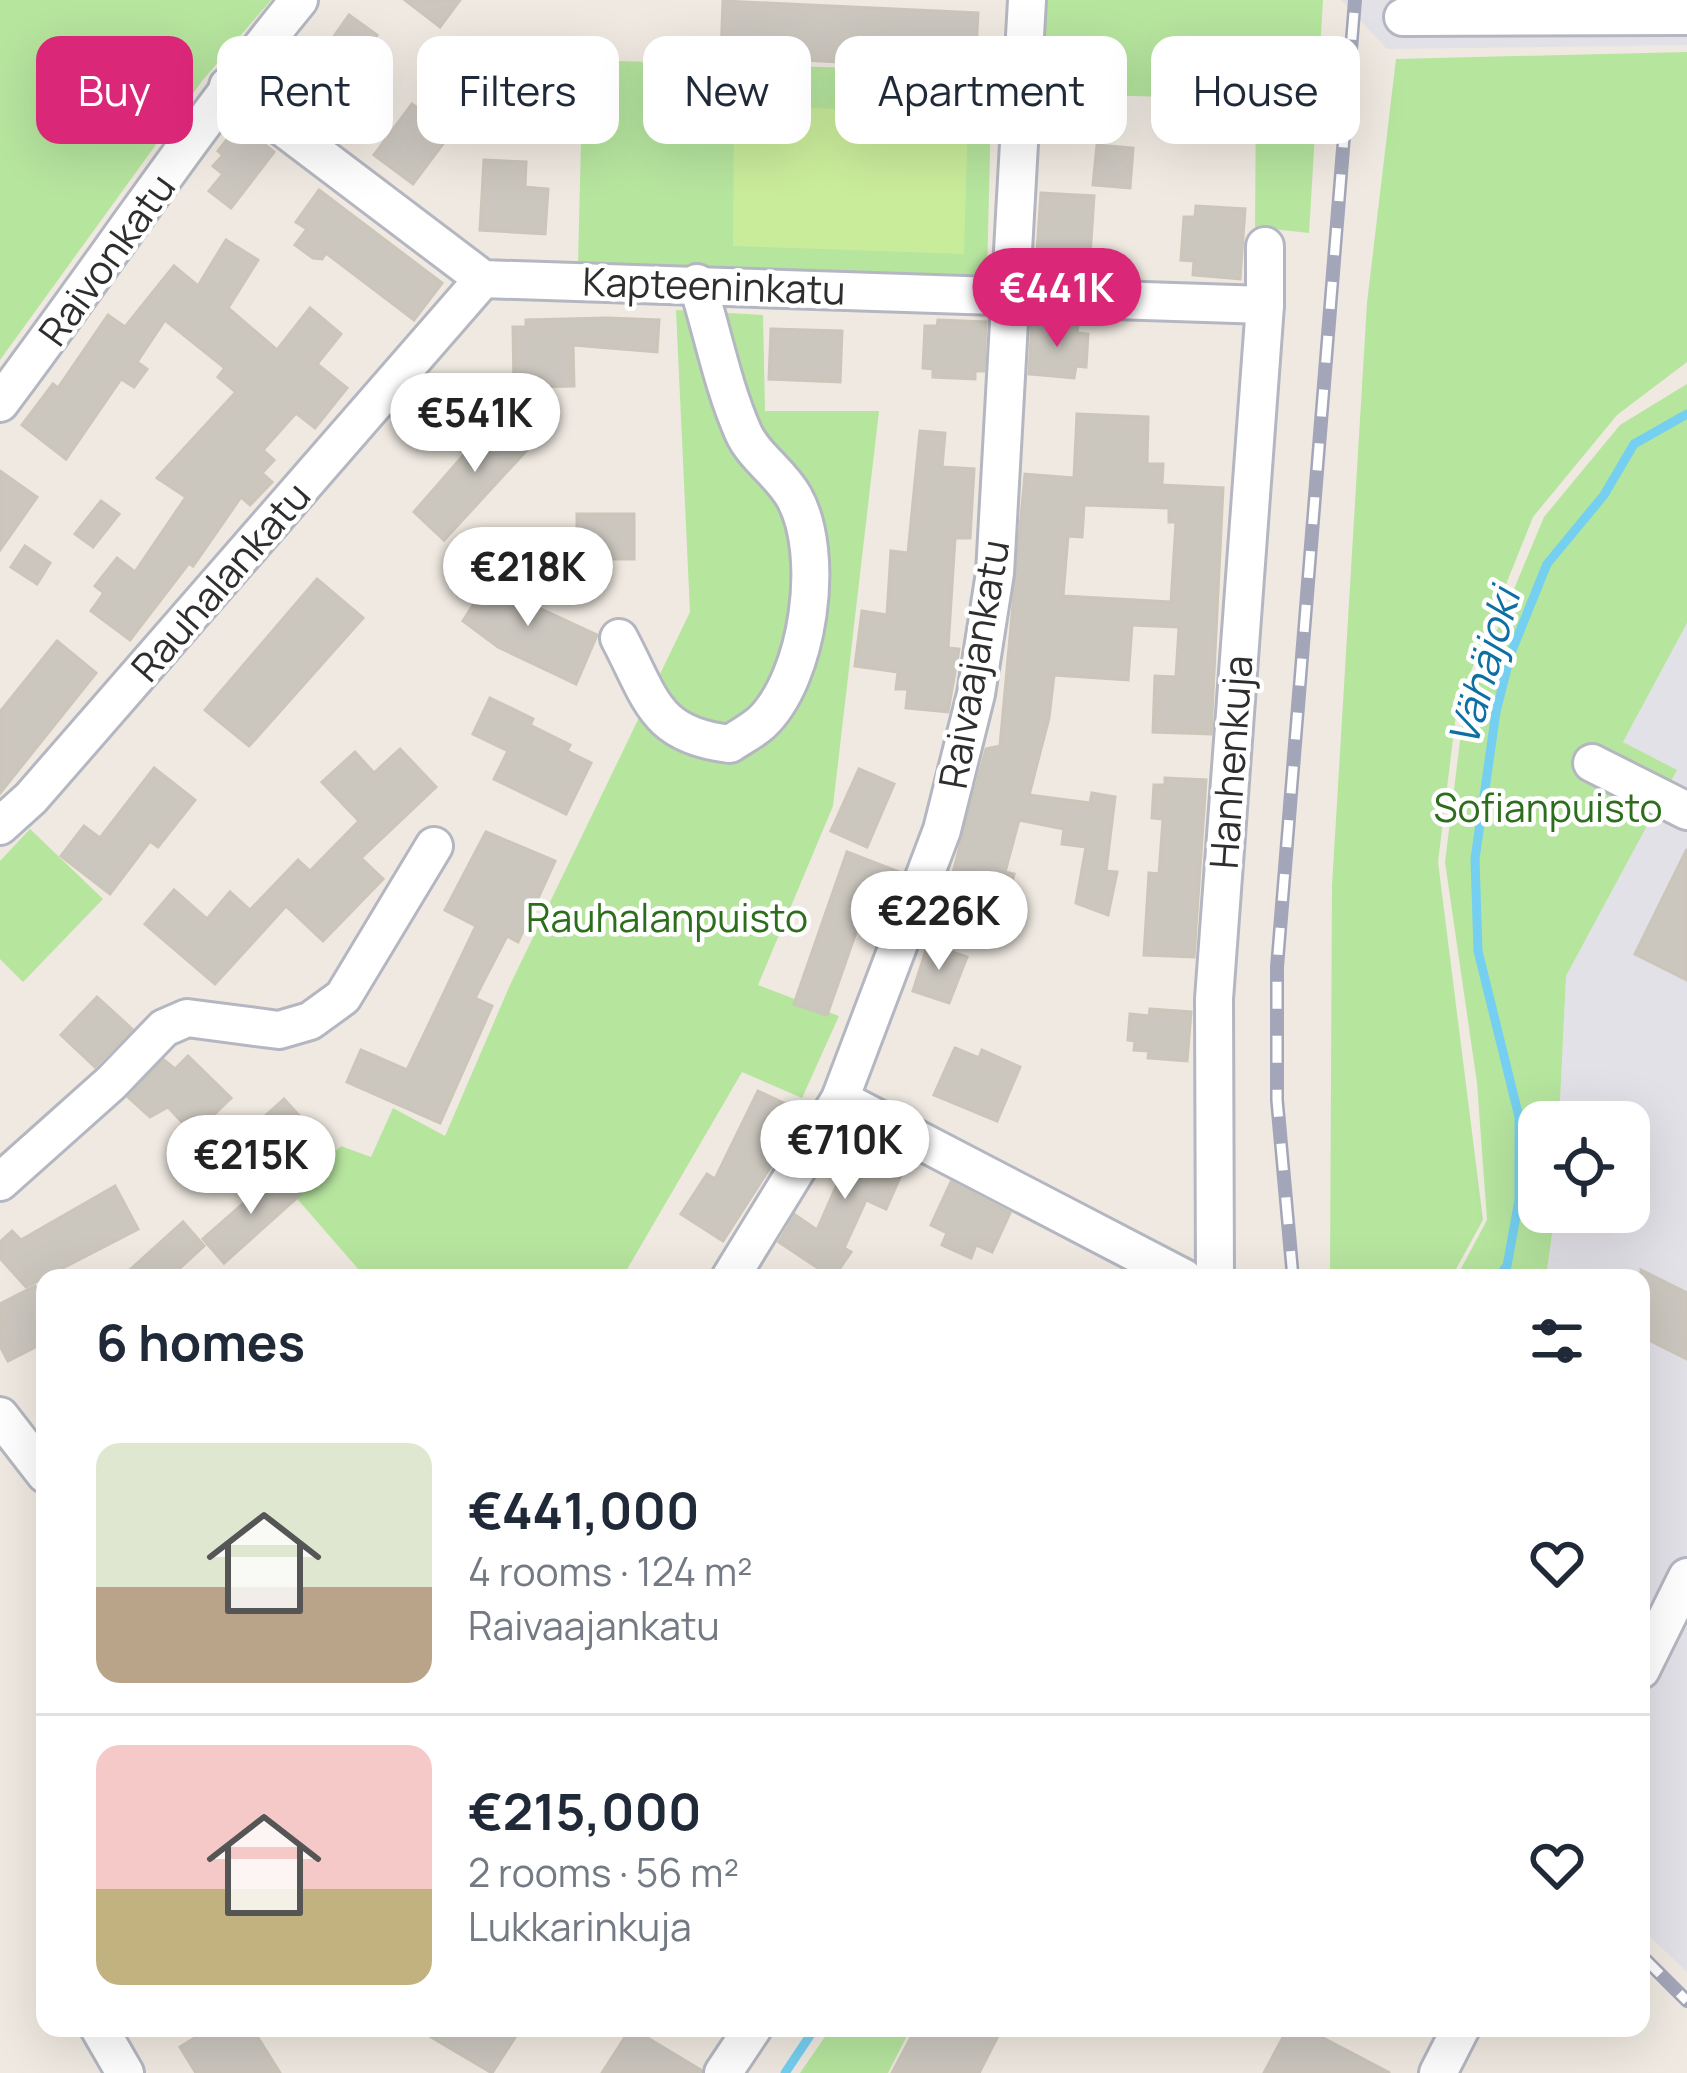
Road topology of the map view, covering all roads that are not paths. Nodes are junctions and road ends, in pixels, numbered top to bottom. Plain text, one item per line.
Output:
1 (298, 0) edge
2 (1027, 0) edge
3 (1687, 16) edge
4 (1403, 17) dead end
5 (269, 36) edge
6 (217, 102) edge
7 (305, 144) edge
8 (1264, 246) dead end
9 (483, 279) junction
10 (697, 283) junction
11 (1012, 294) junction
12 (1265, 305) junction
13 (0, 403) edge
14 (619, 638) dead end
15 (1592, 763) dead end
16 (1687, 811) edge
17 (0, 826) edge
18 (434, 846) dead end
19 (840, 1099) junction
20 (0, 1183) edge
21 (736, 1269) edge
22 (1167, 1269) edge
23 (1214, 1269) edge
24 (0, 1417) edge
25 (36, 1463) edge
26 (1687, 1577) edge
27 (1650, 1652) edge
28 (104, 2037) edge
29 (747, 2037) edge
30 (1456, 2037) edge
31 (125, 2073) edge
32 (723, 2073) edge
33 (1438, 2073) edge

1 - 5 street, Raivonkatu
2 - 11 street, Raivaajankatu
3 - 4 street
6 - 13 street, Raivonkatu
7 - 9 street
8 - 12 street, Hanhenkuja
9 - 10 street, Kapteeninkatu
9 - 17 street, Rauhalankatu
10 - 11 street, Kapteeninkatu
10 - 14 street
11 - 12 street, Kapteeninkatu
11 - 19 street, Raivaajankatu
12 - 23 street, Hanhenkuja
15 - 16 street
18 - 20 street
19 - 21 street, Raivaajankatu
19 - 22 street
24 - 25 street
26 - 27 street
28 - 31 street
29 - 32 street
30 - 33 street

